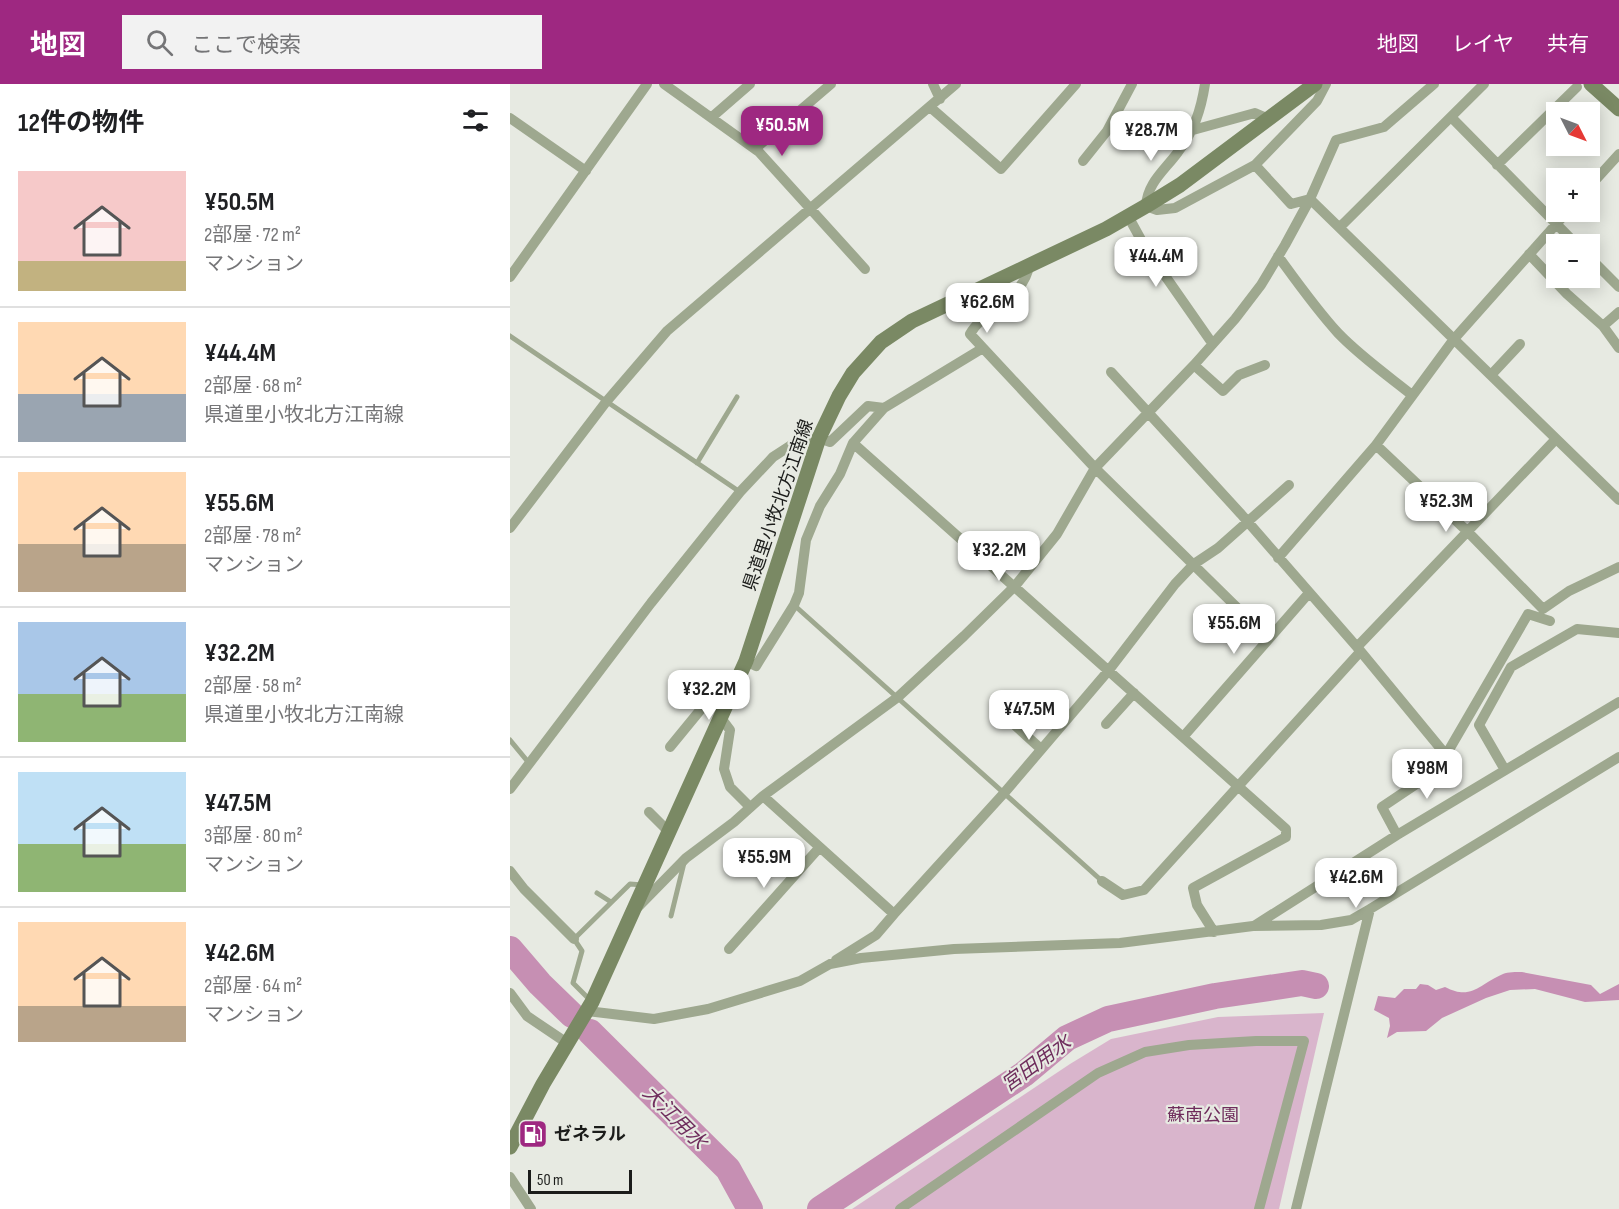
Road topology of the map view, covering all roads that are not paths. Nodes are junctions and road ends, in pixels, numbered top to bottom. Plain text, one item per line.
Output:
1 (647, 84) edge
2 (664, 84) edge
3 (750, 84) edge
4 (831, 84) edge
5 (933, 84) edge
6 (956, 84) edge
7 (1076, 84) edge
8 (1132, 84) edge
9 (1205, 84) edge
10 (1315, 84) edge
11 (1326, 84) edge
12 (1434, 84) edge
13 (1584, 85) edge
14 (1477, 86) edge
15 (940, 99) junction
16 (930, 107) junction
17 (1619, 109) edge
18 (712, 117) junction
19 (1450, 117) junction
20 (510, 118) edge
21 (1269, 119) junction
22 (1193, 130) junction
23 (755, 149) junction
24 (1619, 154) edge
25 (1083, 160) dead end
26 (1255, 165) junction
27 (1497, 165) junction
28 (586, 171) junction
29 (1600, 175) edge
30 (1310, 199) junction
31 (1146, 207) junction
32 (809, 210) junction
33 (1128, 216) junction
34 (1555, 224) junction
35 (1340, 227) junction
36 (1566, 234) edge
37 (1529, 254) junction
38 (1278, 256) junction
39 (1029, 266) junction
40 (1600, 268) edge
41 (865, 269) dead end
42 (510, 277) edge
43 (1619, 287) edge
44 (1619, 312) edge
45 (1603, 326) junction
46 (510, 336) edge
47 (1454, 339) junction
48 (1212, 343) junction
49 (1520, 344) dead end
50 (983, 348) junction
51 (1619, 348) edge
52 (1194, 365) junction
53 (1265, 365) dead end
54 (1111, 372) dead end
55 (1491, 375) junction
56 (1412, 395) junction
57 (737, 397) dead end
58 (606, 402) junction
59 (884, 408) junction
60 (1148, 415) junction
61 (819, 438) junction
62 (1556, 439) junction
63 (853, 443) junction
64 (1376, 444) junction
65 (697, 463) junction
66 (1095, 468) junction
67 (1289, 485) dead end
68 (740, 492) junction
69 (1618, 498) edge
70 (1247, 521) junction
71 (510, 528) edge
72 (1467, 531) junction
73 (1278, 558) junction
74 (1194, 564) junction
75 (1619, 567) edge
76 (1015, 586) junction
77 (1309, 593) junction
78 (795, 605) junction
79 (1550, 621) dead end
80 (1619, 633) edge
81 (1268, 638) junction
82 (1358, 650) junction
83 (746, 661) junction
84 (1108, 670) junction
85 (738, 680) junction
86 (1134, 693) junction
87 (898, 697) junction
88 (1619, 702) edge
89 (721, 718) junction
90 (1007, 718) dead end
91 (1107, 724) dead end
92 (1183, 737) junction
93 (510, 740) edge
94 (670, 747) dead end
95 (1041, 749) junction
96 (1446, 755) junction
97 (1619, 757) edge
98 (529, 763) junction
99 (1504, 770) junction
100 (1239, 787) junction
101 (510, 789) edge
102 (1005, 792) junction
103 (763, 796) junction
104 (750, 807) junction
105 (649, 812) dead end
106 (669, 832) junction
107 (1396, 835) junction
108 (819, 848) junction
109 (686, 858) junction
110 (510, 871) edge
111 (1102, 881) joint
112 (645, 885) junction
113 (597, 893) dead end
114 (611, 902) junction
115 (1370, 909) junction
116 (634, 911) junction
117 (894, 914) junction
118 (671, 916) dead end
119 (1253, 926) junction
120 (1214, 933) junction
121 (574, 939) junction
122 (729, 949) dead end
123 (830, 964) junction
124 (510, 993) edge
125 (590, 1006) junction
126 (567, 1044) junction
127 (510, 1147) edge
128 (510, 1177) edge
129 (531, 1209) edge
130 (900, 1209) edge
131 (1259, 1209) edge
132 (1296, 1209) edge

1 - 28 street
2 - 18 street
3 - 18 street
4 - 23 street
5 - 15 street
6 - 15 street
7 - 16 street
8 - 25 street
9 - 22 street
10 - 21 main road, 県道里小牧北方江南線
11 - 26 street
12 - 30 street
13 - 17 main road
13 - 27 street
14 - 19 street
15 - 16 street
16 - 32 street
18 - 23 street
19 - 27 street
19 - 35 street
20 - 28 street
21 - 22 street
21 - 31 main road, 県道里小牧北方江南線
22 - 31 street
23 - 32 street
24 - 29 street
26 - 30 street
26 - 31 street
27 - 34 street
28 - 42 street
30 - 35 street
30 - 38 street
31 - 33 main road, 県道里小牧北方江南線
32 - 41 street
32 - 58 street
33 - 39 main road, 県道里小牧北方江南線
33 - 48 street
34 - 36 street
34 - 37 street
35 - 47 street
37 - 45 street
37 - 47 street
38 - 48 street
38 - 56 street
39 - 50 street
39 - 61 main road, 県道里小牧北方江南線
40 - 43 street
44 - 45 street
45 - 51 street
46 - 58 lane
47 - 55 street
47 - 56 street
48 - 52 street
49 - 55 street
50 - 59 street
50 - 66 street
52 - 53 street
52 - 60 street
54 - 60 street
55 - 62 street
56 - 64 street
57 - 65 lane
58 - 65 lane
58 - 71 street
59 - 61 street
59 - 63 street
60 - 66 street
60 - 70 street
61 - 68 street
61 - 83 main road, 県道里小牧北方江南線
62 - 69 street
62 - 72 street
63 - 76 street
63 - 78 street
64 - 72 street
64 - 73 street
65 - 68 lane
66 - 74 street
66 - 76 street
67 - 70 street
68 - 98 street
70 - 73 street
70 - 74 street
72 - 75 street
72 - 82 street
73 - 77 street
74 - 81 street
74 - 84 street
76 - 84 street
76 - 87 street
77 - 81 street
77 - 82 street
78 - 83 street
78 - 87 lane
79 - 96 street
80 - 99 street
81 - 92 street
82 - 96 street
82 - 100 street
83 - 85 main road, 県道里小牧北方江南線
84 - 86 street
84 - 95 street
85 - 89 main road, 県道里小牧北方江南線
85 - 94 street
86 - 91 street
86 - 92 street
87 - 102 lane
87 - 103 street
88 - 99 street
89 - 104 street
89 - 106 main road, 県道里小牧北方江南線
90 - 95 street
92 - 100 street
93 - 98 lane
95 - 102 street
96 - 107 street
97 - 115 street
98 - 101 street
99 - 107 street
100 - 111 street
100 - 120 street
102 - 111 lane
102 - 117 street
103 - 104 street
103 - 108 street
104 - 109 street
105 - 106 street
106 - 112 main road, 県道里小牧北方江南線
107 - 119 street
108 - 117 street
108 - 122 street
109 - 116 street
109 - 118 lane
110 - 121 street
112 - 114 lane
112 - 116 main road, 県道里小牧北方江南線
113 - 114 lane
114 - 121 lane
115 - 119 street
115 - 132 street
116 - 125 main road, 県道里小牧北方江南線
117 - 123 street
119 - 120 street
120 - 123 street
121 - 125 lane
123 - 125 street
124 - 126 street
125 - 126 main road, 県道里小牧北方江南線
126 - 127 main road, 県道里小牧北方江南線
128 - 129 street
130 - 131 street

